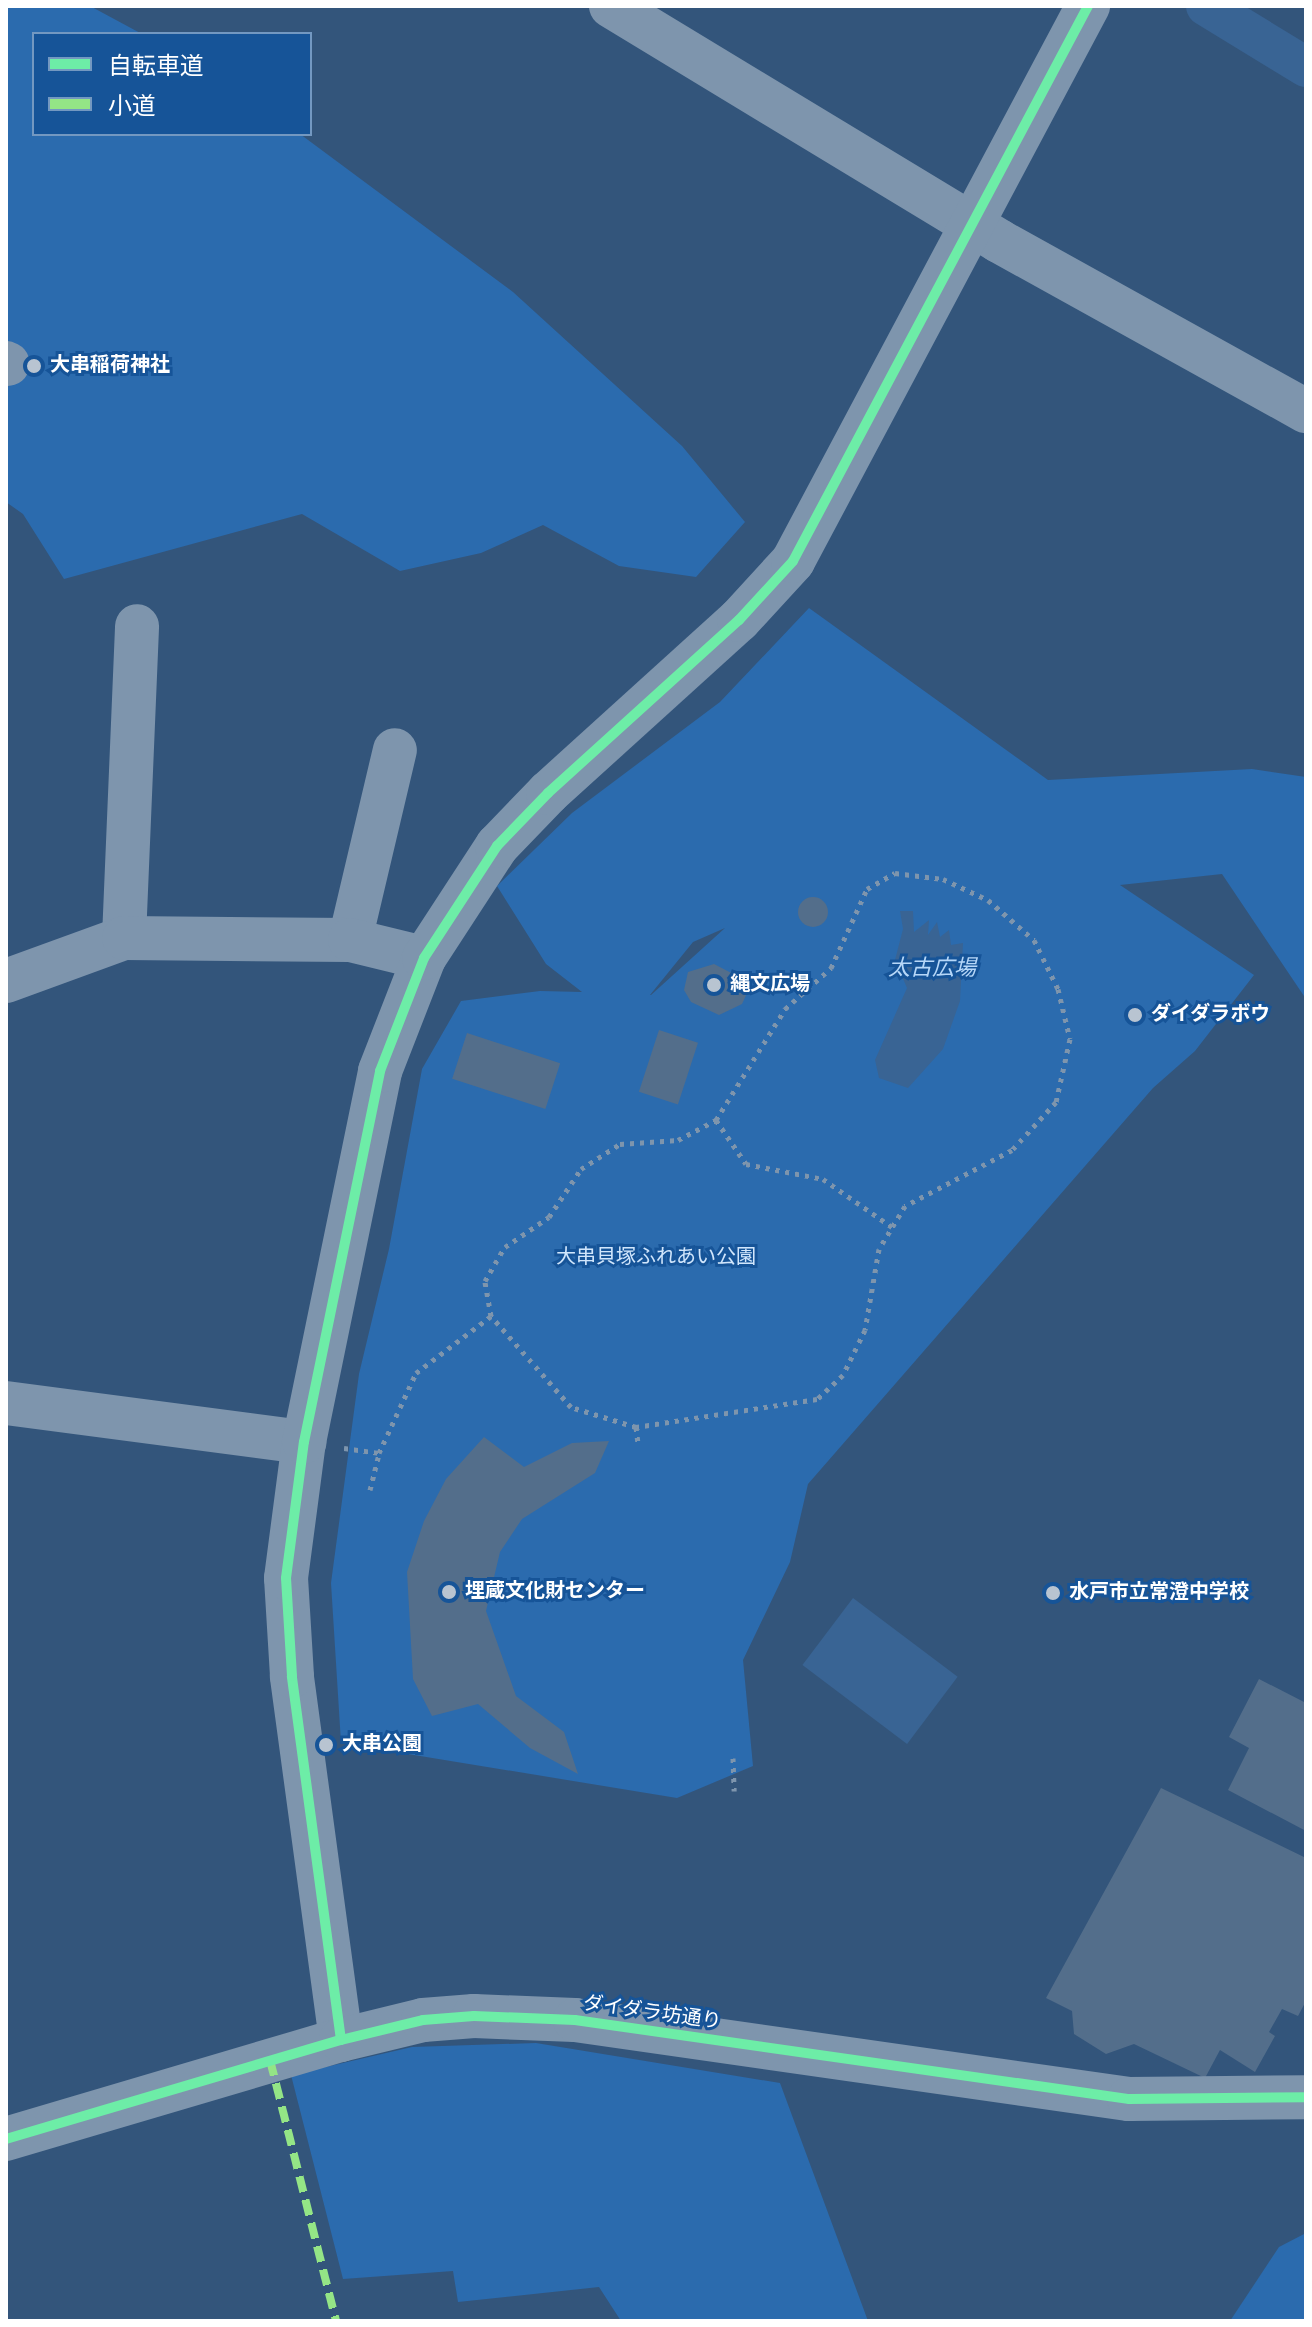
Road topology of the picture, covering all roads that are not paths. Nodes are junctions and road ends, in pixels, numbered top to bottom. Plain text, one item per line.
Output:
1 (611, 6) edge
2 (1088, 6) edge
3 (972, 224) junction
4 (1306, 411) edge
5 (137, 626) dead end
6 (395, 750) dead end
7 (124, 938) junction
8 (350, 940) junction
9 (424, 958) junction
10 (6, 981) edge
11 (6, 1403) edge
12 (304, 1442) junction
13 (341, 2040) junction
14 (1306, 2097) edge
15 (6, 2139) edge

1 - 3 street
2 - 3 street
3 - 4 street
3 - 9 street
5 - 7 street
6 - 8 street
7 - 8 street
7 - 10 street
8 - 9 street
9 - 12 street
11 - 12 street
12 - 13 street
13 - 14 street, ダイダラ坊通り
13 - 15 street, ダイダラ坊通り

